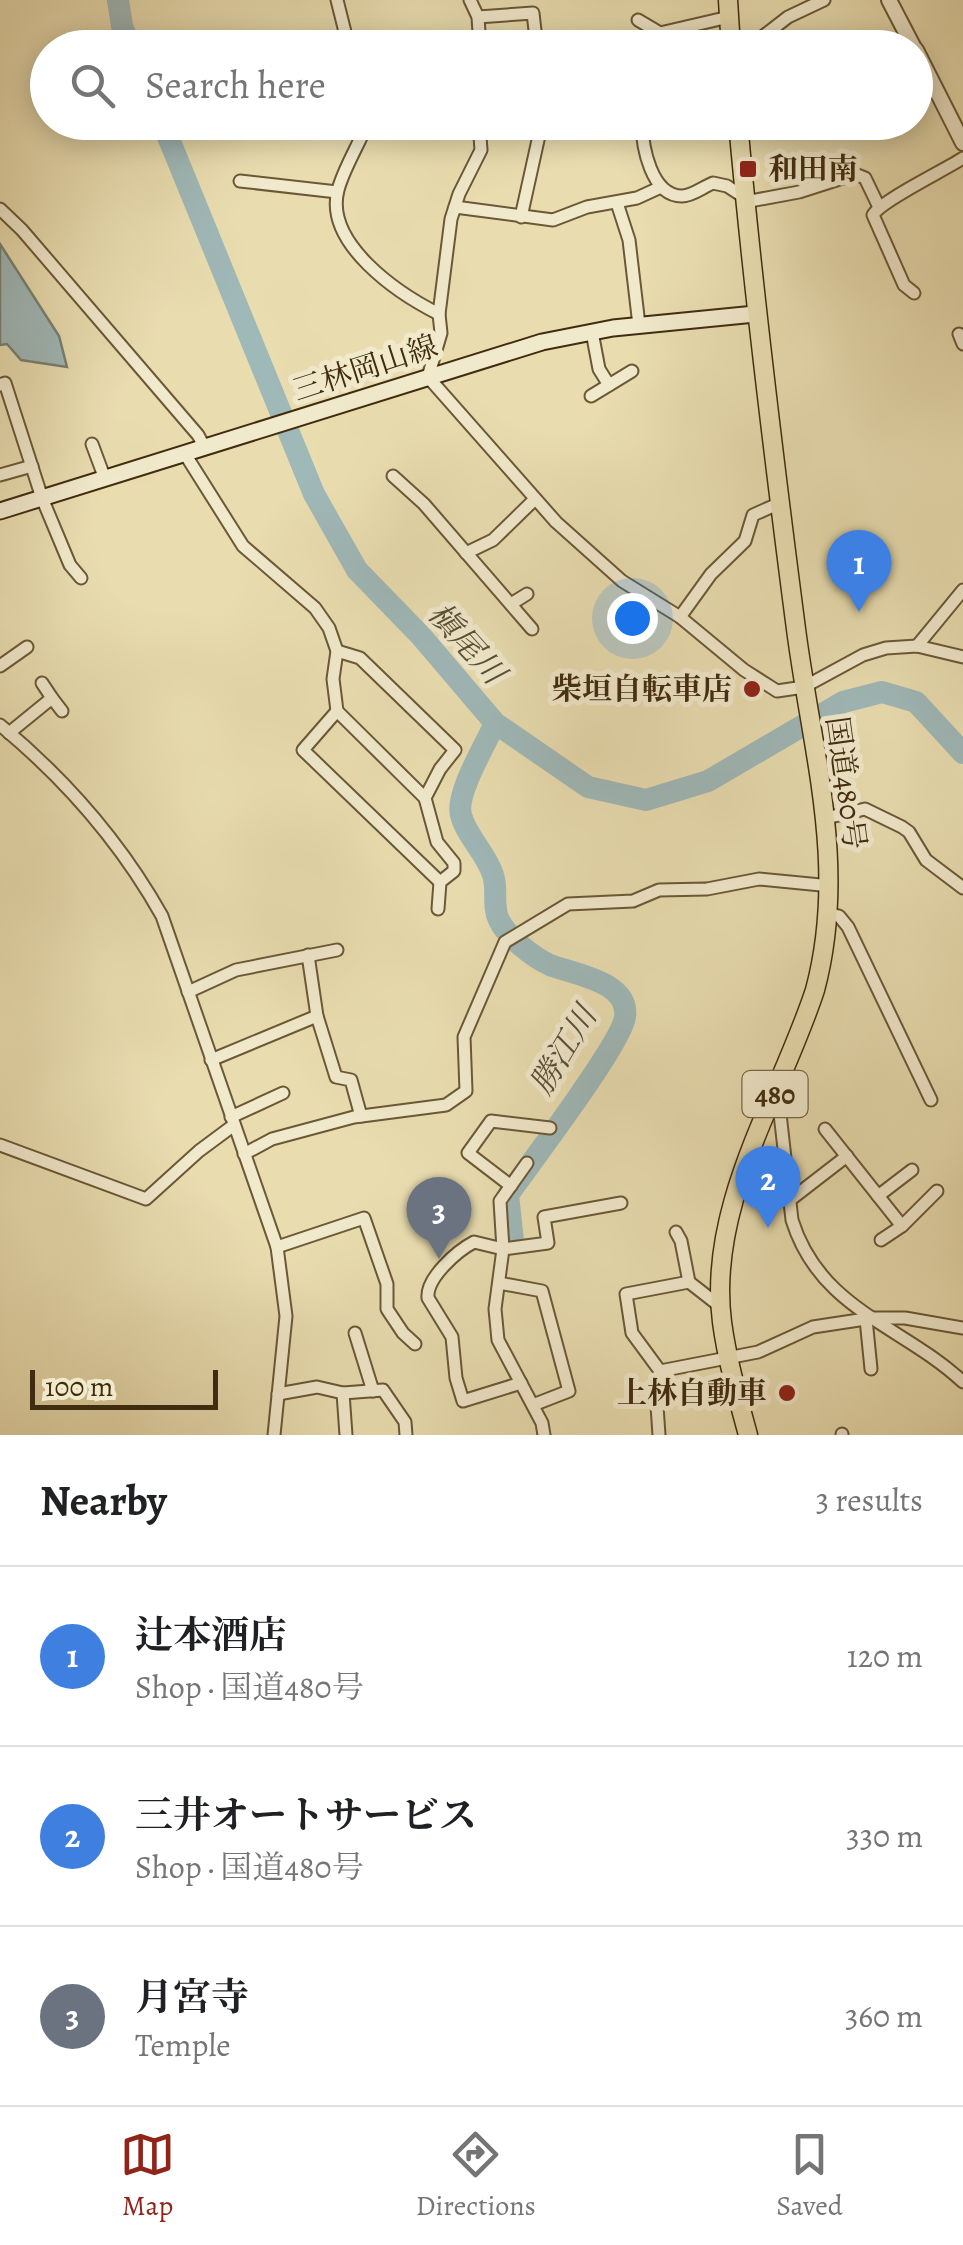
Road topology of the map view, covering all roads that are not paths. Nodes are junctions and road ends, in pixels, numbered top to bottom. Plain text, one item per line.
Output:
1 (337, 0) edge
2 (470, 0) edge
3 (824, 0) edge
4 (889, 0) edge
5 (728, 9) edge
6 (478, 17) junction
7 (638, 20) dead end
8 (344, 30) edge
9 (479, 30) edge
10 (535, 30) edge
11 (655, 30) edge
12 (668, 30) edge
13 (771, 30) edge
14 (905, 30) edge
15 (933, 82) edge
16 (962, 136) edge
17 (360, 140) edge
18 (480, 140) edge
19 (538, 140) edge
20 (646, 140) edge
21 (740, 140) edge
22 (963, 158) edge
23 (240, 181) dead end
24 (661, 187) junction
25 (336, 192) junction
26 (745, 199) junction
27 (617, 203) junction
28 (878, 205) junction
29 (455, 207) junction
30 (0, 209) edge
31 (520, 217) junction
32 (914, 293) dead end
33 (439, 314) junction
34 (755, 314) junction
35 (639, 325) junction
36 (592, 332) junction
37 (632, 371) dead end
38 (428, 376) junction
39 (0, 385) edge
40 (609, 385) junction
41 (591, 396) dead end
42 (92, 444) dead end
43 (205, 448) junction
44 (184, 454) junction
45 (32, 466) junction
46 (0, 474) edge
47 (392, 476) dead end
48 (105, 478) junction
49 (42, 498) junction
50 (534, 500) junction
51 (780, 503) junction
52 (0, 512) edge
53 (466, 553) junction
54 (73, 574) dead end
55 (963, 590) edge
56 (527, 594) dead end
57 (511, 604) junction
58 (680, 617) junction
59 (532, 629) dead end
60 (917, 646) junction
61 (27, 647) dead end
62 (336, 651) junction
63 (963, 657) edge
64 (0, 666) edge
65 (42, 683) dead end
66 (806, 695) junction
67 (52, 698) junction
68 (62, 711) dead end
69 (337, 711) junction
70 (4, 729) edge
71 (426, 798) junction
72 (826, 818) junction
73 (440, 882) junction
74 (831, 886) junction
75 (963, 888) edge
76 (438, 909) dead end
77 (830, 914) junction
78 (338, 950) dead end
79 (308, 955) junction
80 (188, 992) junction
81 (317, 1016) junction
82 (210, 1060) junction
83 (777, 1087) junction
84 (283, 1093) dead end
85 (931, 1100) dead end
86 (361, 1116) junction
87 (232, 1121) junction
88 (550, 1128) dead end
89 (826, 1129) dead end
90 (0, 1144) edge
91 (244, 1154) junction
92 (847, 1156) junction
93 (527, 1164) dead end
94 (912, 1170) dead end
95 (510, 1186) junction
96 (937, 1191) dead end
97 (878, 1196) junction
98 (790, 1200) junction
99 (621, 1203) dead end
100 (902, 1226) junction
101 (676, 1232) dead end
102 (881, 1240) dead end
103 (276, 1247) junction
104 (503, 1250) junction
105 (498, 1282) junction
106 (689, 1282) junction
107 (721, 1307) junction
108 (869, 1319) junction
109 (963, 1328) edge
110 (355, 1333) dead end
111 (415, 1344) dead end
112 (730, 1359) junction
113 (871, 1368) dead end
114 (660, 1371) junction
115 (963, 1382) edge
116 (521, 1383) junction
117 (373, 1390) junction
118 (342, 1393) junction
119 (278, 1394) junction
120 (533, 1405) junction
121 (274, 1435) edge
122 (346, 1435) edge
123 (406, 1435) edge
124 (544, 1435) edge
125 (659, 1435) edge
126 (748, 1435) edge

1 - 8 street
2 - 6 street
3 - 13 street
4 - 14 street
5 - 12 street
6 - 9 street
6 - 10 street
7 - 11 street
15 - 16 street
17 - 25 street
18 - 29 street
19 - 31 street
20 - 24 street
21 - 26 highway, 国道480号 / 480
22 - 28 street
23 - 25 street
24 - 26 street
24 - 27 street
25 - 33 street
26 - 28 street
26 - 34 highway, 国道480号 / 480
27 - 31 street
27 - 35 street
28 - 32 street
29 - 31 street
29 - 33 street
30 - 43 street
33 - 38 street
34 - 35 main road, 三林岡山線
34 - 51 highway, 国道480号 / 480
35 - 36 main road, 三林岡山線
36 - 38 main road, 三林岡山線
36 - 40 street
37 - 40 street
38 - 43 main road, 三林岡山線
38 - 50 street
39 - 45 street
40 - 41 street
42 - 48 street
43 - 44 main road, 三林岡山線
44 - 48 main road, 三林岡山線
44 - 62 street
45 - 46 street
45 - 49 street
47 - 53 street
48 - 49 main road, 三林岡山線
49 - 52 main road, 三林岡山線
49 - 54 street
50 - 53 street
50 - 58 street
51 - 58 street
51 - 66 highway, 国道480号 / 480
53 - 57 street
55 - 60 street
56 - 57 street
57 - 59 street
58 - 66 street
60 - 63 street
60 - 66 street
61 - 64 street
62 - 69 street
62 - 71 street
65 - 67 street
66 - 72 highway, 国道480号 / 480
67 - 68 street
67 - 70 street
69 - 71 street
69 - 73 street
70 - 80 street
71 - 73 street
72 - 74 highway, 国道480号 / 480
72 - 75 street
73 - 76 street
74 - 77 highway, 国道480号 / 480
74 - 86 street
77 - 83 highway, 国道480号 / 480
77 - 85 street
78 - 79 street
79 - 80 street
79 - 81 street
80 - 82 street
81 - 82 street
81 - 86 street
82 - 87 street
83 - 98 street
83 - 107 highway, 国道480号 / 480
84 - 87 street
86 - 91 street
87 - 90 street
87 - 91 street
88 - 95 street
89 - 92 street
91 - 103 street
92 - 97 street
92 - 98 street
93 - 95 street
94 - 97 street
95 - 104 street
96 - 100 street
97 - 100 street
98 - 108 street
99 - 104 street
100 - 102 street
101 - 106 street
103 - 111 street
103 - 119 street
104 - 105 street
104 - 116 street
105 - 116 street
105 - 120 street
106 - 107 street
106 - 114 street
107 - 112 highway, 国道480号 / 480
108 - 109 street
108 - 112 street
108 - 113 street
108 - 115 street
110 - 117 street
112 - 114 street
112 - 126 highway, 国道480号 / 480
114 - 125 street
116 - 120 street
117 - 118 street
117 - 123 street
118 - 119 street
118 - 122 street
119 - 121 street
120 - 124 street

